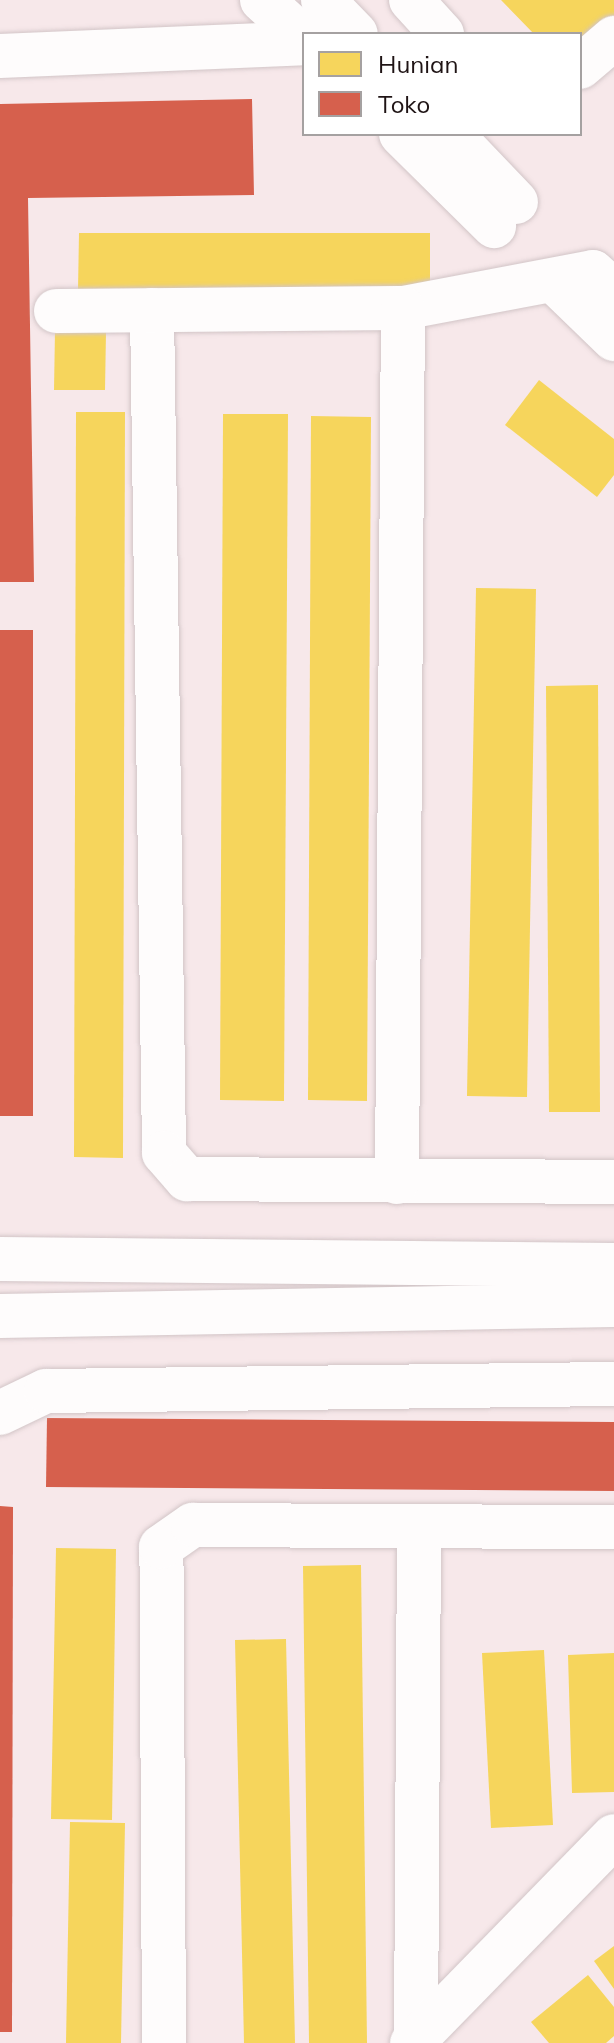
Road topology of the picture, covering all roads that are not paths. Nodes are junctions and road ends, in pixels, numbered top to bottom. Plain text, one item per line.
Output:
1 (262, 0) edge
2 (411, 0) edge
3 (324, 27) edge
4 (440, 32) edge
5 (614, 38) edge
6 (0, 56) edge
7 (582, 65) edge
8 (404, 136) edge
9 (452, 136) edge
10 (588, 282) edge
11 (403, 308) junction
12 (152, 310) junction
13 (56, 311) dead end
14 (614, 339) edge
15 (397, 1182) junction
16 (614, 1182) edge
17 (2, 1261) edge
18 (614, 1265) edge
19 (464, 1286) junction
20 (248, 1287) junction
21 (614, 1305) edge
22 (2, 1314) edge
23 (614, 1384) edge
24 (0, 1413) edge
25 (614, 1527) edge
26 (419, 1529) junction
27 (614, 1836) edge
28 (414, 2041) edge
29 (164, 2043) edge

1 - 3 street
2 - 4 street
3 - 6 street
5 - 7 street
8 - 9 street
10 - 11 street
10 - 14 street
11 - 12 street
11 - 15 street
12 - 13 street
12 - 15 street
15 - 16 street
17 - 20 street
17 - 22 street
18 - 19 street
19 - 20 street
19 - 21 street
20 - 22 street
23 - 24 street
25 - 26 street
26 - 28 street
26 - 29 street
27 - 28 street

